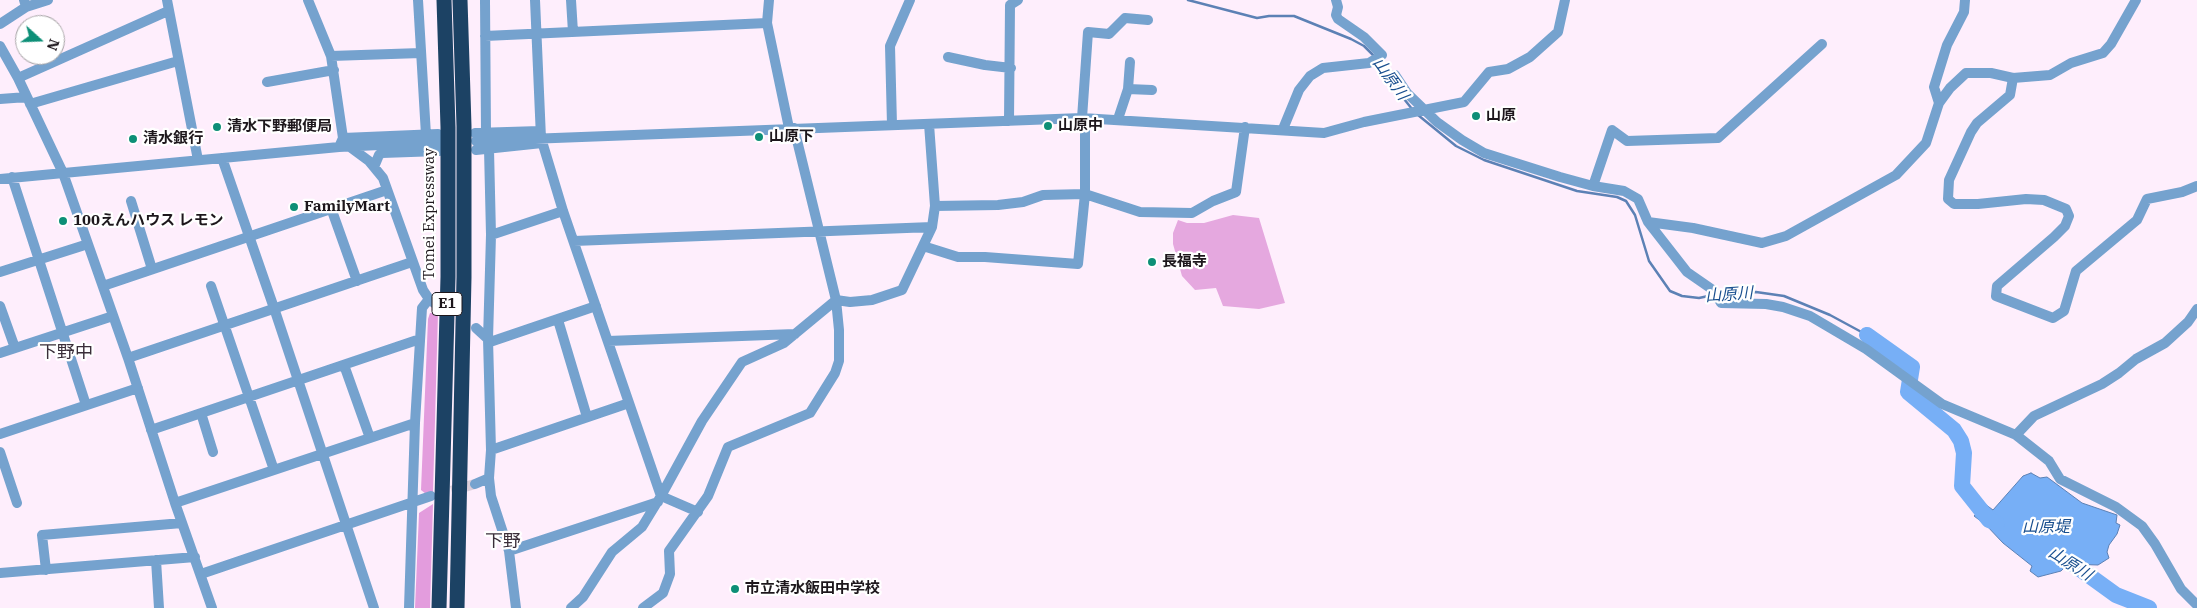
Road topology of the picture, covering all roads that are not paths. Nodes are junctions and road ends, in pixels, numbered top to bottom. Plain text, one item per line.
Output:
1 (48, 0) edge
2 (308, 0) edge
3 (418, 0) edge
4 (444, 0) edge
5 (460, 0) edge
6 (485, 0) edge
7 (535, 0) edge
8 (571, 0) edge
9 (769, 0) edge
10 (910, 0) edge
11 (1336, 0) edge
12 (1565, 0) edge
13 (1965, 0) edge
14 (2136, 0) edge
15 (1010, 2) edge
16 (25, 3) edge
17 (167, 5) edge
18 (1148, 20) dead end
19 (766, 23) junction
20 (0, 24) edge
21 (573, 32) junction
22 (536, 34) junction
23 (485, 36) junction
24 (1822, 44) dead end
25 (0, 46) edge
26 (422, 53) junction
27 (331, 56) junction
28 (948, 57) dead end
29 (178, 61) junction
30 (1130, 62) dead end
31 (1011, 68) junction
32 (334, 70) junction
33 (1395, 75) dead end
34 (18, 78) junction
35 (2013, 78) junction
36 (267, 82) dead end
37 (1128, 89) junction
38 (1152, 90) dead end
39 (0, 99) edge
40 (29, 100) junction
41 (1939, 103) junction
42 (1426, 110) junction
43 (1084, 118) junction
44 (1118, 119) junction
45 (1010, 121) junction
46 (929, 124) junction
47 (892, 125) junction
48 (1245, 127) junction
49 (791, 128) junction
50 (1284, 129) junction
51 (486, 133) junction
52 (426, 135) junction
53 (541, 138) junction
54 (476, 141) junction
55 (439, 143) junction
56 (344, 144) junction
57 (489, 150) junction
58 (222, 158) junction
59 (198, 160) junction
60 (374, 167) junction
61 (63, 174) junction
62 (12, 177) junction
63 (0, 178) edge
64 (1593, 186) junction
65 (2197, 186) edge
66 (387, 190) junction
67 (1085, 194) junction
68 (131, 201) dead end
69 (935, 206) junction
70 (331, 208) junction
71 (563, 211) junction
72 (1648, 222) junction
73 (932, 227) junction
74 (819, 231) junction
75 (249, 235) junction
76 (491, 235) junction
77 (574, 241) junction
78 (88, 244) junction
79 (923, 246) junction
80 (40, 260) junction
81 (412, 262) junction
82 (152, 269) junction
83 (0, 272) edge
84 (357, 281) junction
85 (103, 286) junction
86 (211, 286) dead end
87 (429, 299) junction
88 (836, 300) junction
89 (0, 306) edge
90 (438, 306) dead end
91 (596, 306) junction
92 (274, 308) junction
93 (2197, 309) edge
94 (113, 316) junction
95 (558, 320) junction
96 (224, 325) junction
97 (476, 328) dead end
98 (63, 332) junction
99 (795, 334) junction
100 (420, 339) junction
101 (489, 341) junction
102 (608, 341) junction
103 (15, 348) junction
104 (0, 354) edge
105 (128, 358) junction
106 (344, 365) junction
107 (298, 380) junction
108 (138, 388) junction
109 (249, 397) junction
110 (629, 403) junction
111 (86, 406) junction
112 (201, 413) junction
113 (586, 417) junction
114 (415, 423) junction
115 (151, 430) junction
116 (0, 434) edge
117 (2016, 435) junction
118 (370, 438) junction
119 (491, 450) junction
120 (0, 452) edge
121 (213, 452) dead end
122 (323, 454) junction
123 (274, 470) junction
124 (489, 478) junction
125 (475, 484) tunnel mouth
126 (431, 496) tunnel mouth
127 (660, 499) junction
128 (413, 501) junction
129 (175, 502) junction
130 (17, 503) dead end
131 (698, 512) junction
132 (182, 523) junction
133 (346, 524) junction
134 (509, 551) junction
135 (195, 557) junction
136 (156, 560) junction
137 (46, 570) junction
138 (0, 574) edge
139 (201, 574) junction
140 (2197, 605) edge
141 (159, 608) edge
142 (212, 608) edge
143 (374, 608) edge
144 (409, 608) edge
145 (440, 608) edge
146 (457, 608) edge
147 (516, 608) edge
148 (571, 608) edge
149 (643, 608) edge

1 - 16 street
2 - 27 street
3 - 26 street
4 - 145 highway, Tomei Expressway / E1
5 - 146 highway, E1
6 - 23 street
7 - 22 street
8 - 21 street
9 - 19 street
10 - 47 street
11 - 50 street
12 - 42 street
13 - 41 street
14 - 35 street
15 - 31 street
16 - 20 street
17 - 29 street
17 - 34 street
18 - 43 street
19 - 21 street
19 - 49 street
21 - 22 street
22 - 23 street
22 - 53 street
23 - 51 street
24 - 64 street
25 - 34 street
26 - 27 street
26 - 52 street
27 - 32 street
28 - 31 street
29 - 40 street
29 - 59 street
30 - 37 street
31 - 45 street
32 - 36 street
32 - 56 street
33 - 42 street
34 - 40 street
35 - 41 street
35 - 65 street
37 - 38 street
37 - 44 street
39 - 40 street
40 - 61 street
41 - 72 street
42 - 50 street
42 - 64 street
43 - 44 street
43 - 45 street
43 - 67 street
44 - 48 street
45 - 46 street
46 - 47 street
46 - 69 street
47 - 49 street
48 - 50 street
48 - 67 street
49 - 53 street
49 - 74 street
51 - 53 street
51 - 54 street
52 - 55 street
52 - 56 street
53 - 54 street
53 - 57 street
53 - 71 street
54 - 57 street
55 - 56 street
55 - 60 street
56 - 58 street
56 - 60 street
57 - 76 street
58 - 59 street
58 - 75 street
59 - 61 street
60 - 66 street
61 - 62 street
61 - 78 street
62 - 63 street
62 - 80 street
64 - 72 street
66 - 70 street
66 - 81 street
67 - 69 street
67 - 79 street
68 - 82 street
69 - 73 street
70 - 75 street
70 - 84 street
71 - 76 street
71 - 77 street
72 - 117 street
73 - 74 street
73 - 79 street
74 - 77 street
74 - 88 street
75 - 82 street
75 - 92 street
76 - 101 street
77 - 91 street
78 - 80 street
78 - 85 street
79 - 88 street
80 - 83 street
80 - 98 street
81 - 84 street
81 - 87 street
82 - 85 street
84 - 92 street
85 - 94 street
86 - 96 street
87 - 90 street
87 - 100 street
88 - 99 street
88 - 131 street
89 - 103 street
91 - 95 street
91 - 102 street
92 - 96 street
92 - 107 street
93 - 117 street
94 - 98 street
94 - 105 street
95 - 101 street
95 - 113 street
96 - 105 street
96 - 109 street
97 - 101 street
98 - 103 street
98 - 111 street
99 - 102 street
99 - 127 street
100 - 106 street
100 - 114 street
101 - 119 street
102 - 110 street
103 - 104 street
105 - 108 street
106 - 107 street
106 - 118 street
107 - 109 street
107 - 122 street
108 - 111 street
108 - 115 street
109 - 112 street
109 - 123 street
110 - 113 street
110 - 127 street
111 - 116 street
112 - 115 street
112 - 121 street
113 - 119 street
114 - 118 street
114 - 128 street
115 - 129 street
117 - 140 street
118 - 122 street
119 - 124 street
120 - 130 street
122 - 123 street
122 - 133 street
123 - 129 street
124 - 125 street
124 - 134 street
126 - 128 street
127 - 131 street
127 - 134 street
127 - 148 street
128 - 133 street
128 - 144 street
129 - 132 street
131 - 149 street
132 - 135 street
132 - 137 street
133 - 139 street
133 - 143 street
134 - 147 street
135 - 136 street
135 - 139 street
136 - 137 street
136 - 141 street
137 - 138 street
139 - 142 street

